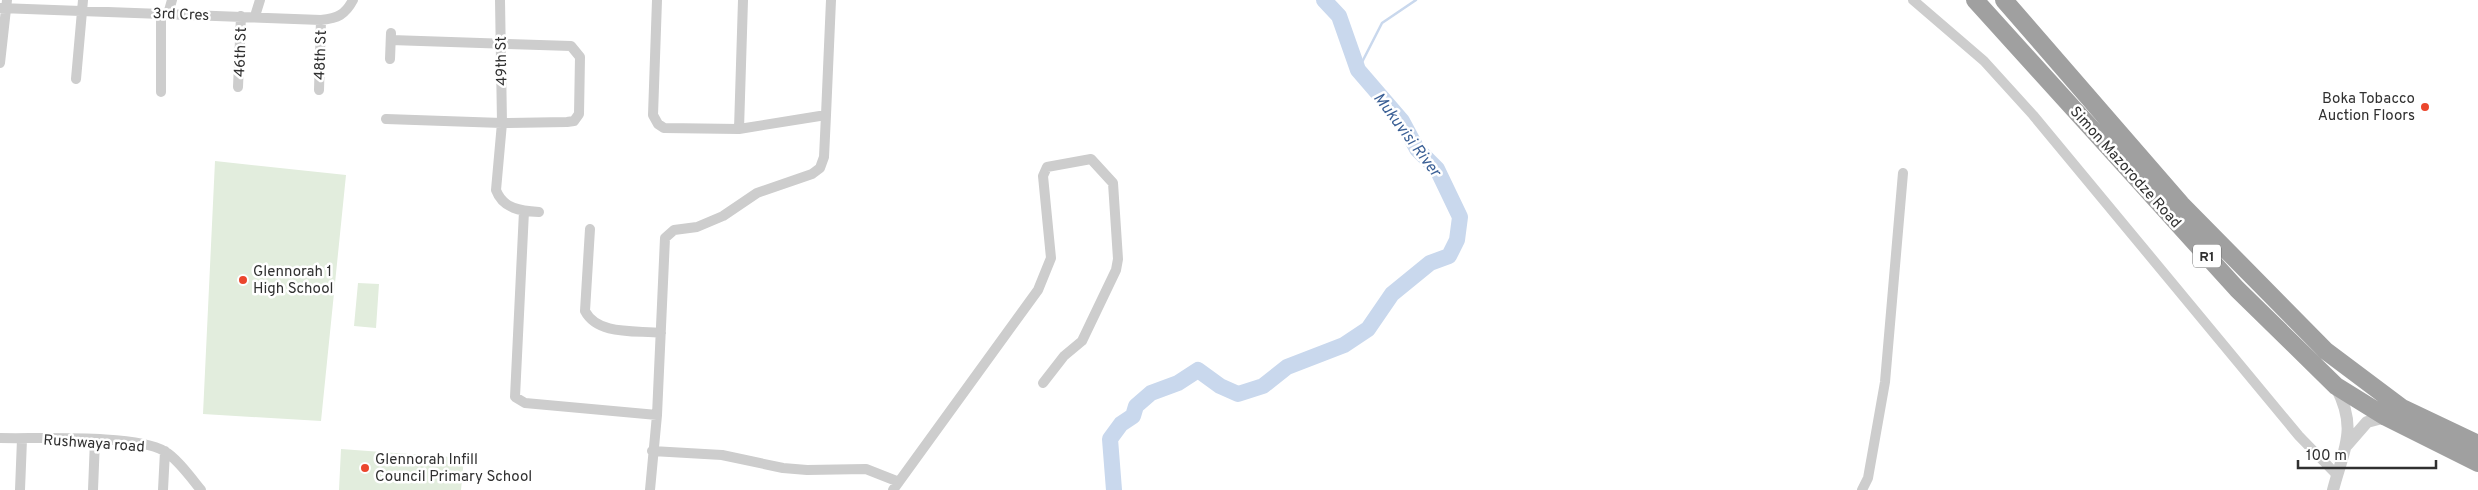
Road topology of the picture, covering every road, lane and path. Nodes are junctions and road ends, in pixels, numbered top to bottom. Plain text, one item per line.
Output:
1 (83, 0) edge
2 (172, 0) edge
3 (260, 0) edge
4 (353, 0) edge
5 (500, 0) edge
6 (657, 0) edge
7 (743, 0) edge
8 (831, 0) edge
9 (1913, 0) edge
10 (1975, 0) edge
11 (2004, 0) edge
12 (4, 5) edge
13 (80, 12) junction
14 (164, 14) junction
15 (241, 16) junction
16 (255, 16) junction
17 (321, 20) junction
18 (501, 43) junction
19 (390, 59) dead end
20 (0, 63) edge
21 (76, 79) dead end
22 (238, 87) dead end
23 (319, 90) dead end
24 (161, 92) dead end
25 (826, 115) junction
26 (386, 119) dead end
27 (502, 123) junction
28 (739, 129) junction
29 (1903, 173) dead end
30 (524, 211) junction
31 (539, 212) dead end
32 (590, 229) dead end
33 (662, 333) junction
34 (1043, 383) dead end
35 (2336, 386) junction
36 (657, 415) junction
37 (2386, 417) junction
38 (0, 438) edge
39 (22, 439) junction
40 (95, 440) junction
41 (2478, 444) edge
42 (2347, 446) junction
43 (165, 451) junction
44 (652, 451) junction
45 (2478, 463) edge
46 (2337, 475) junction
47 (896, 486) edge
48 (20, 490) edge
49 (92, 490) edge
50 (163, 490) edge
51 (201, 490) edge
52 (650, 490) edge
53 (1862, 490) edge
54 (2333, 490) edge

1 - 13 street
2 - 14 street
3 - 16 street
4 - 17 street, 3rd Cres
5 - 18 street, 49th St
6 - 28 street
7 - 28 street
8 - 25 street
9 - 46 street
10 - 35 highway, Simon Mazorodze Road / R1
11 - 41 highway, Simon Mazorodze Road / R1
12 - 13 street, 3rd Cres
12 - 20 street
13 - 14 street, 3rd Cres
13 - 21 street
14 - 15 street, 3rd Cres
14 - 24 street
15 - 16 street, 3rd Cres
15 - 22 street, 46th St
16 - 17 street, 3rd Cres
17 - 23 street, 48th St
18 - 19 street
18 - 27 street, 49th St
18 - 27 street
25 - 28 street
25 - 33 street
26 - 27 street
27 - 30 street, 49th St
29 - 53 street
30 - 31 street, 49th St
30 - 36 street
32 - 33 street
33 - 36 street
34 - 47 street
35 - 37 highway, Simon Mazorodze Road / R1
35 - 42 street
36 - 44 street
37 - 42 street
37 - 45 highway, Simon Mazorodze Road / R1
38 - 39 street, Rushwaya road
39 - 40 street, Rushwaya road
39 - 48 street
40 - 43 street, Rushwaya road
40 - 49 street
42 - 46 street
43 - 50 street
43 - 51 street, Rushwaya road
44 - 47 street
44 - 52 street
46 - 54 street

